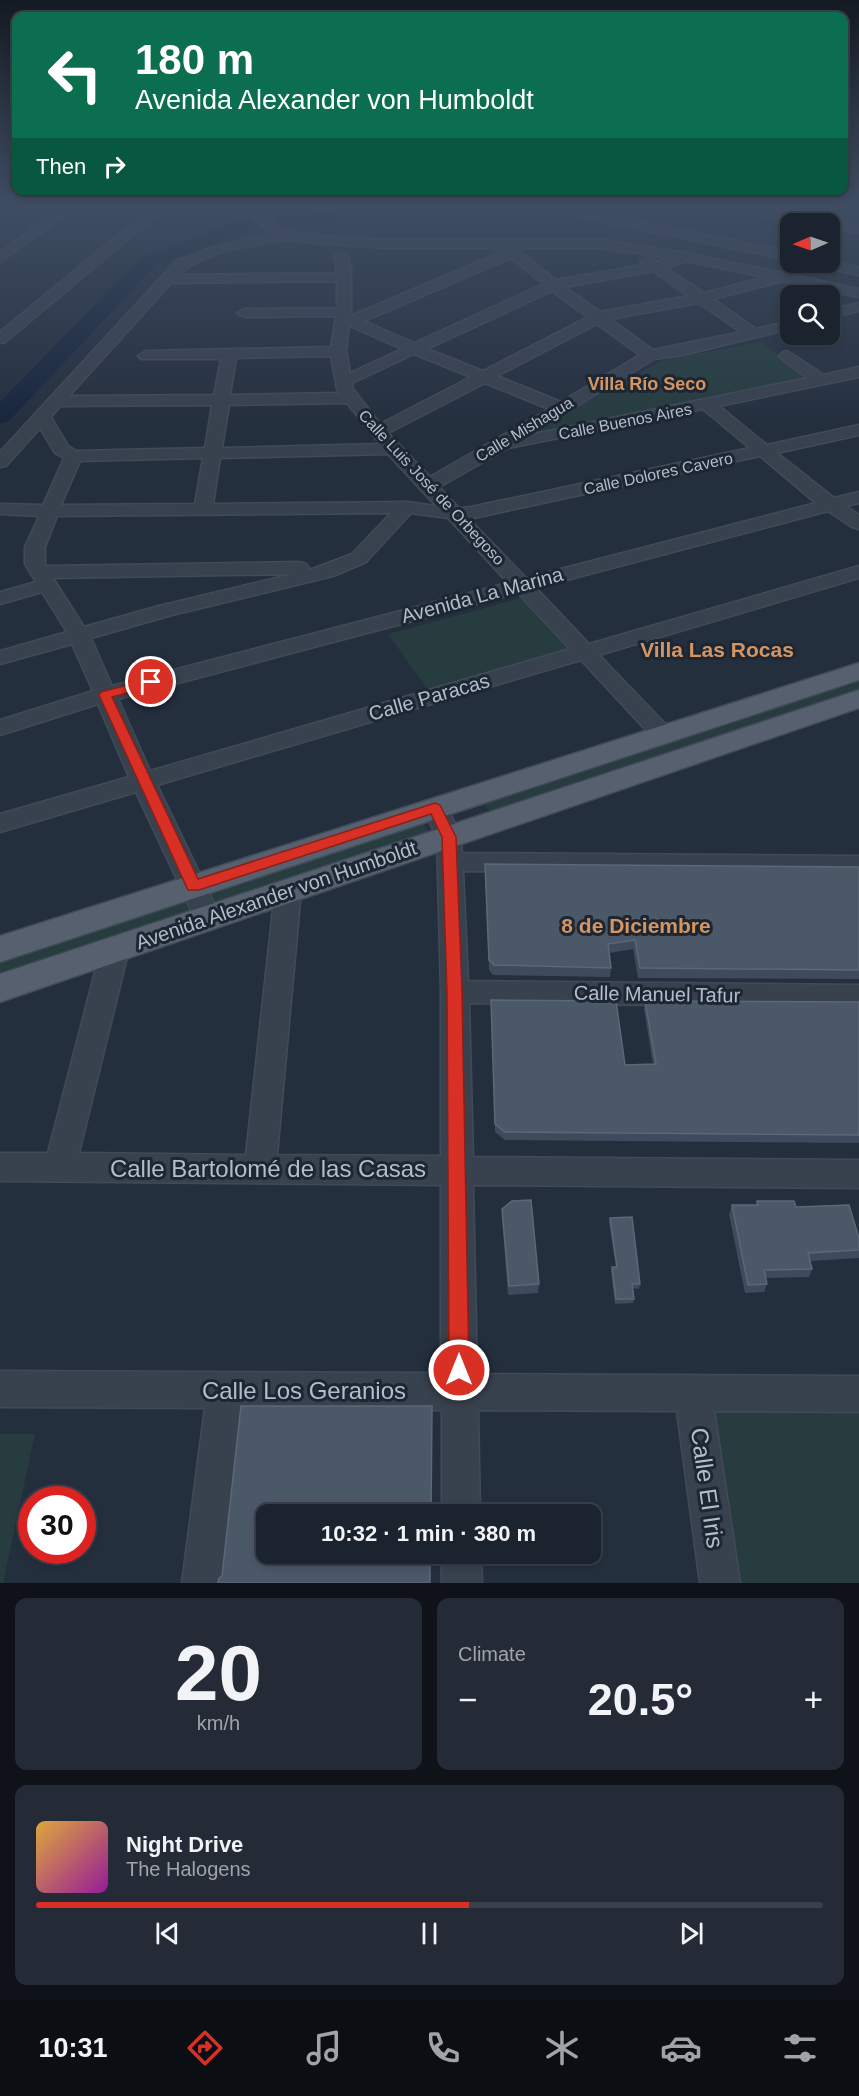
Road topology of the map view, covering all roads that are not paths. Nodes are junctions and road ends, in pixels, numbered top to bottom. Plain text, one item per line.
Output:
1 (74, 278) edge
2 (183, 278) edge
3 (345, 278) edge
4 (439, 278) edge
5 (545, 278) edge
6 (594, 278) edge
7 (672, 278) edge
8 (781, 278) edge
9 (788, 278) edge
10 (168, 279) joint
11 (554, 285) junction
12 (859, 293) edge
13 (702, 298) junction
14 (859, 307) edge
15 (840, 312) edge
16 (244, 313) dead end
17 (599, 318) junction
18 (346, 319) junction
19 (780, 327) edge
20 (754, 334) junction
21 (0, 339) edge
22 (412, 348) junction
23 (338, 351) junction
24 (229, 354) junction
25 (650, 355) junction
26 (146, 356) dead end
27 (787, 356) dead end
28 (859, 372) edge
29 (482, 377) junction
30 (821, 380) junction
31 (344, 381) junction
32 (351, 398) junction
33 (56, 401) junction
34 (220, 401) junction
35 (707, 404) junction
36 (559, 407) junction
37 (42, 417) junction
38 (859, 430) edge
39 (378, 432) junction
40 (498, 447) junction
41 (393, 448) junction
42 (763, 450) junction
43 (212, 452) junction
44 (73, 456) junction
45 (0, 462) edge
46 (429, 485) junction
47 (859, 497) edge
48 (831, 504) junction
49 (407, 507) junction
50 (0, 508) edge
51 (203, 508) junction
52 (50, 511) junction
53 (456, 514) junction
54 (859, 523) edge
55 (337, 567) junction
56 (859, 572) edge
57 (45, 578) junction
58 (522, 584) junction
59 (0, 598) edge
60 (79, 635) junction
61 (585, 652) junction
62 (0, 658) edge
63 (859, 671) edge
64 (105, 695) junction
65 (859, 699) edge
66 (0, 728) edge
67 (663, 735) junction
68 (143, 781) junction
69 (435, 808) junction
70 (0, 823) edge
71 (449, 850) junction
72 (859, 865) edge
73 (193, 886) junction
74 (288, 891) junction
75 (208, 918) junction
76 (0, 949) edge
77 (115, 950) junction
78 (0, 988) edge
79 (454, 992) junction
80 (859, 996) edge
81 (0, 1167) edge
82 (60, 1167) junction
83 (260, 1169) junction
84 (456, 1171) junction
85 (859, 1174) edge
86 (0, 1389) edge
87 (225, 1390) junction
88 (459, 1392) junction
89 (693, 1393) junction
90 (859, 1394) edge
91 (461, 1504) edge
92 (461, 1564) edge
93 (202, 1583) edge
94 (462, 1583) edge
95 (720, 1583) edge

1 - 21 street
2 - 10 street, Calle Luis José de Orbegoso
3 - 18 street, Calle Luis José de Orbegoso
4 - 18 street
5 - 11 street
6 - 11 street
7 - 13 street
8 - 13 street
9 - 12 street
10 - 33 street
11 - 17 street
11 - 22 street
13 - 17 street
13 - 20 street
14 - 15 street
16 - 18 street
17 - 25 street
17 - 29 street
18 - 22 street
18 - 23 street, Calle Luis José de Orbegoso
19 - 20 street, Calle Mishagua
20 - 25 street, Calle Mishagua
22 - 29 street
22 - 31 street
23 - 24 street
23 - 31 street, Calle Luis José de Orbegoso
24 - 26 street
24 - 34 street
25 - 36 street, Calle Mishagua
27 - 30 street
28 - 30 street, Calle Buenos Aires
29 - 36 street
29 - 39 street
30 - 35 street, Calle Buenos Aires
31 - 32 street, Calle Luis José de Orbegoso
32 - 34 street
32 - 39 street, Calle Luis José de Orbegoso
33 - 34 street
33 - 37 street
34 - 43 street
35 - 40 street, Calle Buenos Aires
35 - 42 street
36 - 40 street, Calle Mishagua
37 - 44 street
37 - 45 street
38 - 42 street, Calle Dolores Cavero
39 - 41 street, Calle Luis José de Orbegoso
40 - 46 street, Calle Mishagua
41 - 43 street
41 - 46 street, Calle Luis José de Orbegoso
42 - 48 street
42 - 53 street, Calle Dolores Cavero
43 - 44 street
43 - 51 street
44 - 52 street
46 - 53 street, Calle Luis José de Orbegoso
47 - 48 street, Avenida La Marina
48 - 54 street
48 - 58 street, Avenida La Marina
49 - 51 street, Calle Dolores Cavero
49 - 53 street, Calle Dolores Cavero
49 - 55 street
50 - 52 street, Calle Dolores Cavero
51 - 52 street, Calle Dolores Cavero
52 - 57 street
53 - 58 street, Calle Luis José de Orbegoso
55 - 57 street
55 - 60 street
56 - 61 street, Calle Paracas
57 - 59 street
57 - 60 street
58 - 61 street, Calle Luis José de Orbegoso
58 - 64 street, Avenida La Marina
60 - 62 street
60 - 64 street
61 - 67 street, Calle Luis José de Orbegoso
61 - 68 street, Calle Paracas
63 - 67 main road, Avenida Alexander von Humboldt
64 - 66 street
64 - 68 street
65 - 71 main road, Avenida Alexander von Humboldt
67 - 69 main road, Avenida Alexander von Humboldt
68 - 70 street, Calle Paracas
68 - 73 street
69 - 71 street
69 - 73 main road, Avenida Alexander von Humboldt
71 - 72 street
71 - 74 main road, Avenida Alexander von Humboldt
71 - 79 street
73 - 75 street
73 - 76 main road, Avenida Alexander von Humboldt
74 - 75 main road, Avenida Alexander von Humboldt
74 - 83 street
75 - 77 main road, Avenida Alexander von Humboldt
77 - 78 main road, Avenida Alexander von Humboldt
77 - 82 street
79 - 80 street, Calle Manuel Tafur
79 - 84 street
81 - 82 street, Calle Bartolomé de las Casas
82 - 83 street, Calle Bartolomé de las Casas
83 - 84 street, Calle Bartolomé de las Casas
84 - 85 street, Calle Bartolomé de las Casas
84 - 88 street
86 - 87 street, Calle Los Geranios
87 - 88 street, Calle Los Geranios
87 - 93 street
88 - 89 street, Calle Los Geranios
88 - 91 street
89 - 90 street, Calle Los Geranios
89 - 95 street, Calle El Iris
92 - 94 street

